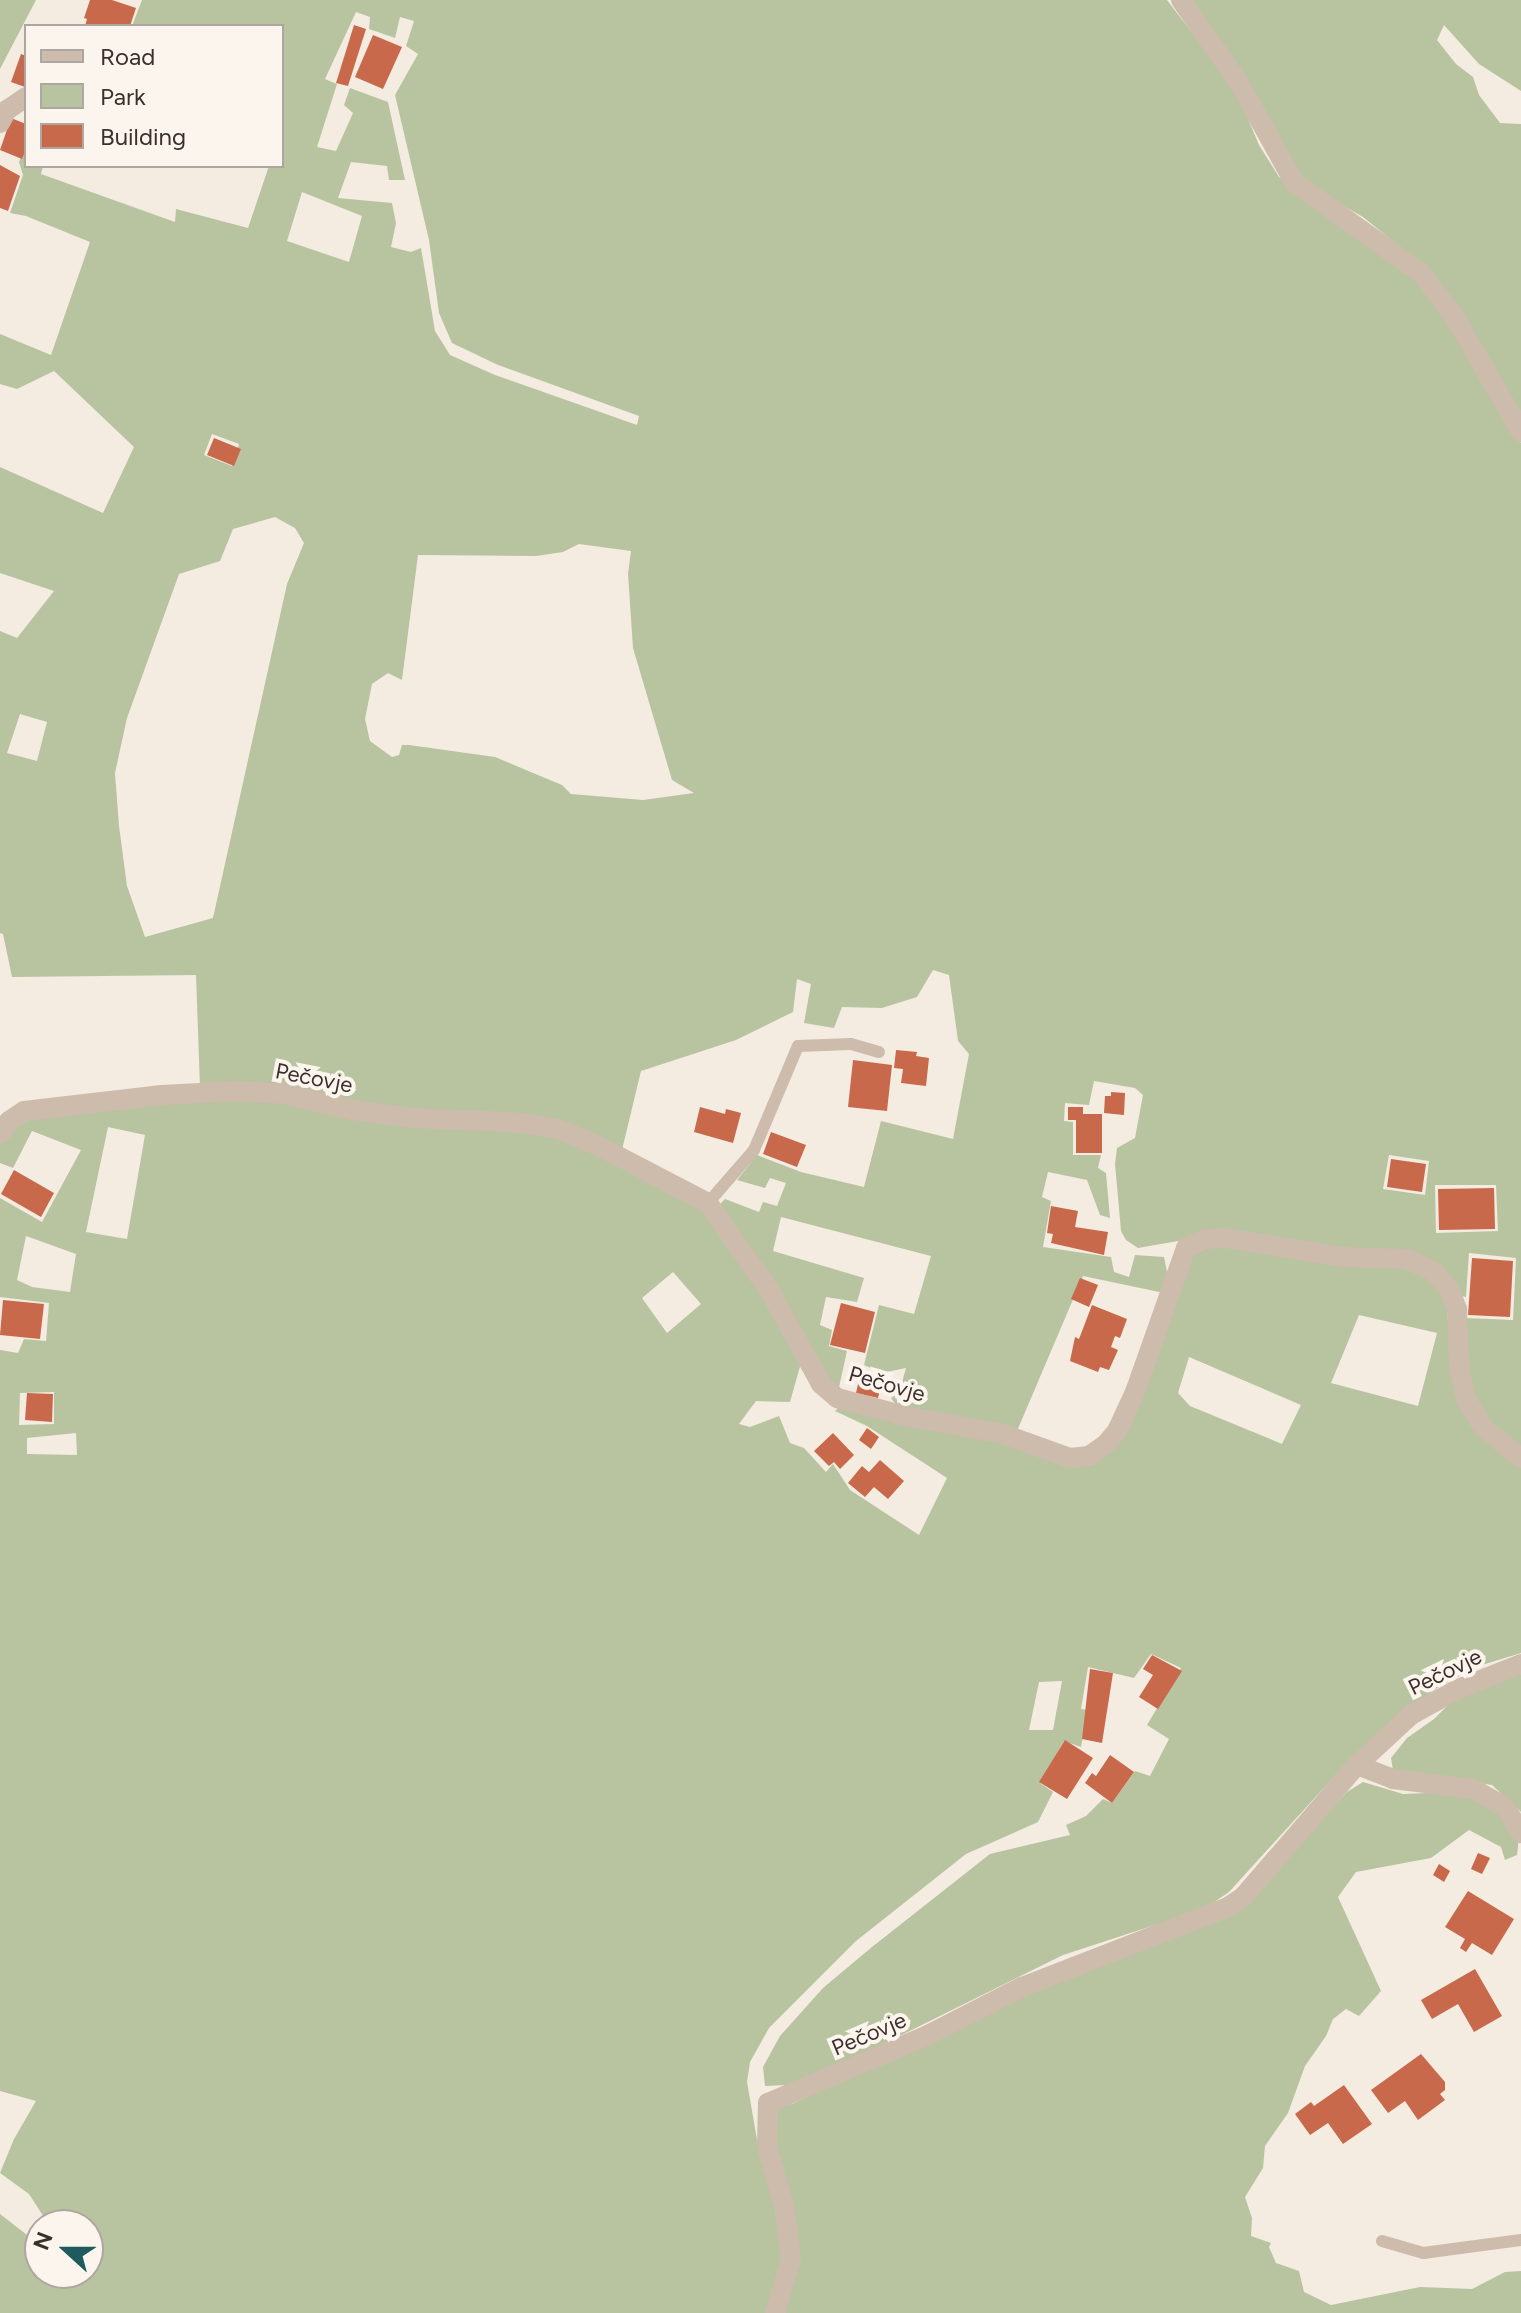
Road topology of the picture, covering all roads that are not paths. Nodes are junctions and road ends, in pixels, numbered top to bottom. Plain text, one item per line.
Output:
1 (1181, 0) edge
2 (24, 98) edge
3 (0, 123) edge
4 (1521, 432) edge
5 (879, 1052) dead end
6 (0, 1134) edge
7 (708, 1203) junction
8 (1521, 1458) edge
9 (1521, 1664) edge
10 (1357, 1765) junction
11 (1521, 1833) edge
12 (1521, 2240) edge
13 (1382, 2241) dead end
14 (775, 2313) edge

1 - 4 street
2 - 3 street
5 - 7 lane
6 - 7 street, Pečovje
7 - 8 street, Pečovje
9 - 10 street, Pečovje
10 - 11 street
10 - 14 street, Pečovje
12 - 13 lane

